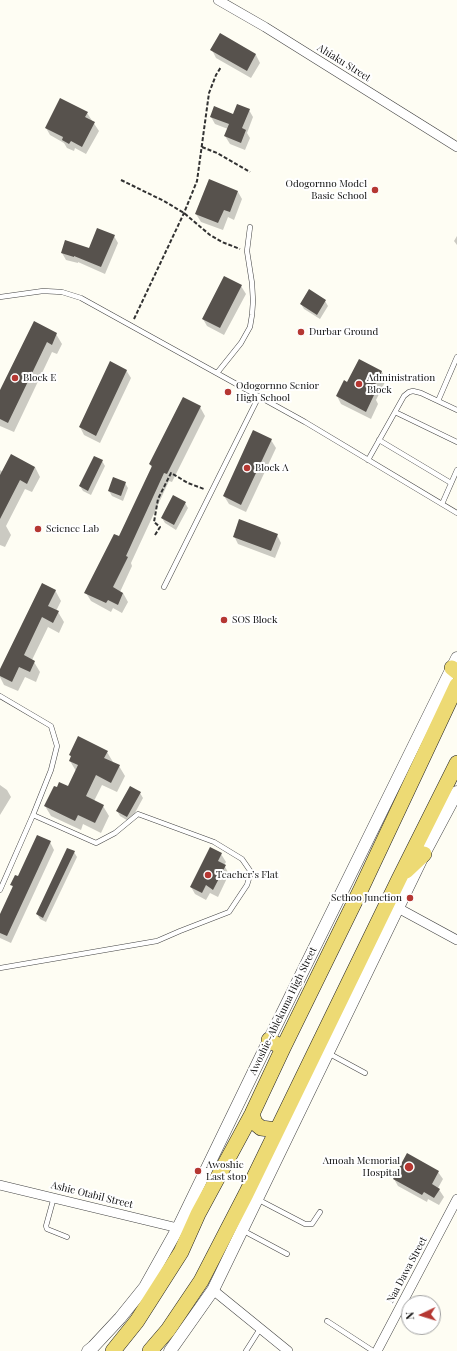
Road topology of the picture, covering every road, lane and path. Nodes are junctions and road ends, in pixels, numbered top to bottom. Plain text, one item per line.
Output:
1 (218, 0) edge
2 (221, 66) dead end
3 (202, 147) junction
4 (457, 147) edge
5 (250, 172) dead end
6 (121, 180) dead end
7 (184, 213) junction
8 (250, 227) dead end
9 (247, 251) junction
10 (0, 297) edge
11 (131, 325) junction
12 (457, 357) edge
13 (217, 373) junction
14 (259, 396) junction
15 (438, 402) junction
16 (457, 410) edge
17 (395, 412) junction
18 (379, 440) junction
19 (457, 442) edge
20 (368, 460) junction
21 (457, 470) edge
22 (451, 483) junction
23 (206, 489) dead end
24 (442, 504) junction
25 (457, 513) edge
26 (155, 535) dead end
27 (164, 587) dead end
28 (455, 666) edge
29 (457, 685) edge
30 (0, 696) edge
31 (457, 763) edge
32 (457, 792) edge
33 (34, 815) junction
34 (424, 854) junction
35 (398, 879) junction
36 (0, 890) edge
37 (398, 908) junction
38 (457, 940) edge
39 (0, 968) edge
40 (269, 1040) junction
41 (283, 1048) junction
42 (328, 1053) junction
43 (365, 1074) dead end
44 (252, 1114) junction
45 (276, 1130) junction
46 (0, 1185) edge
47 (54, 1198) junction
48 (257, 1200) junction
49 (457, 1200) edge
50 (320, 1212) dead end
51 (178, 1228) junction
52 (242, 1230) junction
53 (67, 1238) dead end
54 (287, 1254) dead end
55 (212, 1290) junction
56 (327, 1321) dead end
57 (260, 1329) junction
58 (88, 1351) edge
59 (113, 1351) edge
60 (150, 1351) edge
61 (170, 1351) edge
62 (246, 1351) edge
63 (288, 1351) edge
64 (374, 1351) edge
65 (377, 1351) edge

1 - 4 street, Ahiaku Street
2 - 3 path
3 - 5 path
3 - 7 path
6 - 7 path
7 - 9 path
7 - 11 path
8 - 9 lane
9 - 13 lane
10 - 11 lane
11 - 13 lane
12 - 15 lane
13 - 14 lane
14 - 20 lane
14 - 27 lane
15 - 16 lane
15 - 17 lane
17 - 18 lane
17 - 19 lane
18 - 20 lane
18 - 22 lane
20 - 24 lane
21 - 22 lane
22 - 24 lane
23 - 26 path
24 - 25 lane
28 - 40 street, Awoshie-Ablekuma High Street
29 - 41 main road, Awoshie-Ablekuma High Street
30 - 33 lane
31 - 35 main road
32 - 34 street
33 - 36 lane
33 - 39 lane
34 - 35 main road
34 - 37 street
35 - 45 main road
37 - 38 street
37 - 42 street
40 - 41 main road
40 - 51 street, Awoshie-Ablekuma High Street
41 - 44 main road, Awoshie-Ablekuma High Street
42 - 43 lane
42 - 48 street
44 - 45 main road
44 - 59 main road, Awoshie-Ablekuma High Street
45 - 60 main road
46 - 47 street, Ashie Otabil Street
47 - 51 street, Ashie Otabil Street
47 - 53 lane
48 - 50 lane
48 - 52 street
49 - 65 street, Naa Dawa Street
51 - 58 street, Awoshie-Ablekuma High Street
52 - 54 lane
52 - 55 street
55 - 57 street
55 - 61 street
56 - 64 lane
57 - 62 lane
57 - 63 street

